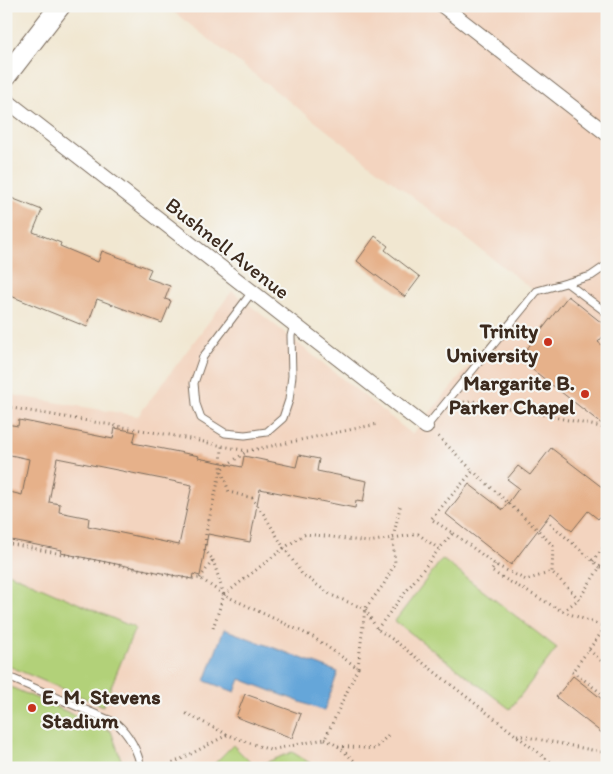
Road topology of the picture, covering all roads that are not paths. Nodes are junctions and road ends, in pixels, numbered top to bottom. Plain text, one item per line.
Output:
1 (60, 6) edge
2 (443, 6) edge
3 (6, 76) edge
4 (6, 100) edge
5 (607, 134) edge
6 (607, 265) edge
7 (567, 283) junction
8 (252, 292) junction
9 (607, 313) edge
10 (294, 324) junction
11 (426, 427) joint
12 (6, 676) edge
13 (141, 768) edge

1 - 3 street
2 - 5 street
4 - 8 street, Bushnell Avenue
6 - 7 lane
7 - 9 lane
7 - 11 lane
8 - 10 street, Bushnell Avenue
8 - 10 lane
10 - 11 street, Bushnell Avenue
12 - 13 lane

